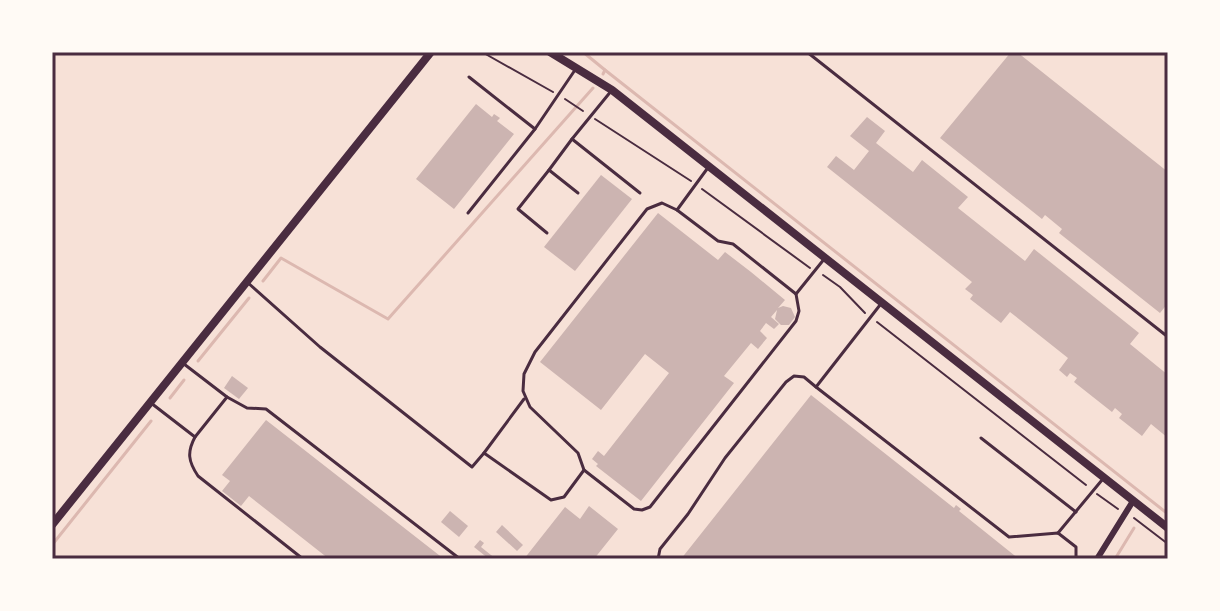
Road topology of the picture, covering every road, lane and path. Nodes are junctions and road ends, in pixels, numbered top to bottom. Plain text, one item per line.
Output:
1 (431, 52) edge
2 (482, 52) edge
3 (550, 52) edge
4 (807, 52) edge
5 (577, 67) junction
6 (469, 77) dead end
7 (612, 90) junction
8 (559, 95) junction
9 (591, 116) junction
10 (535, 129) junction
11 (572, 139) junction
12 (709, 166) junction
13 (549, 170) junction
14 (696, 184) junction
15 (578, 193) dead end
16 (640, 193) dead end
17 (677, 210) junction
18 (468, 213) dead end
19 (547, 233) dead end
20 (825, 257) junction
21 (815, 271) junction
22 (247, 282) junction
23 (796, 294) junction
24 (883, 302) junction
25 (870, 317) junction
26 (1168, 337) edge
27 (183, 363) junction
28 (816, 387) junction
29 (227, 397) junction
30 (526, 397) junction
31 (151, 403) junction
32 (195, 437) junction
33 (981, 438) dead end
34 (484, 453) junction
35 (584, 470) junction
36 (1105, 478) junction
37 (1093, 491) junction
38 (1133, 501) junction
39 (1076, 512) junction
40 (1126, 513) junction
41 (52, 525) edge
42 (1168, 528) edge
43 (1058, 533) junction
44 (1168, 544) edge
45 (303, 559) edge
46 (460, 559) edge
47 (658, 559) edge
48 (1076, 559) edge
49 (1097, 559) edge

1 - 22 street
2 - 8 path
3 - 5 street
4 - 26 lane
5 - 7 street
5 - 8 lane
6 - 10 lane
7 - 9 lane
7 - 12 street
8 - 9 path
8 - 10 lane
9 - 11 lane
9 - 14 path
10 - 18 lane
11 - 13 lane
11 - 16 lane
12 - 14 lane
12 - 20 street
13 - 15 lane
13 - 19 lane
14 - 17 lane
14 - 21 path
17 - 23 lane
17 - 30 lane
20 - 21 lane
20 - 24 street
21 - 23 lane
21 - 25 path
22 - 27 street
22 - 34 lane
23 - 35 lane
24 - 25 lane
24 - 36 street
25 - 28 lane
25 - 37 path
27 - 29 lane
27 - 31 street
28 - 43 lane
28 - 47 lane
29 - 32 lane
29 - 46 lane
30 - 34 lane
30 - 35 lane
31 - 32 lane
31 - 41 street
32 - 45 lane
33 - 39 lane
34 - 35 lane
36 - 37 lane
36 - 38 street
37 - 39 lane
37 - 40 path
38 - 40 street
38 - 42 street
39 - 43 lane
40 - 44 path
40 - 49 street
43 - 48 lane

